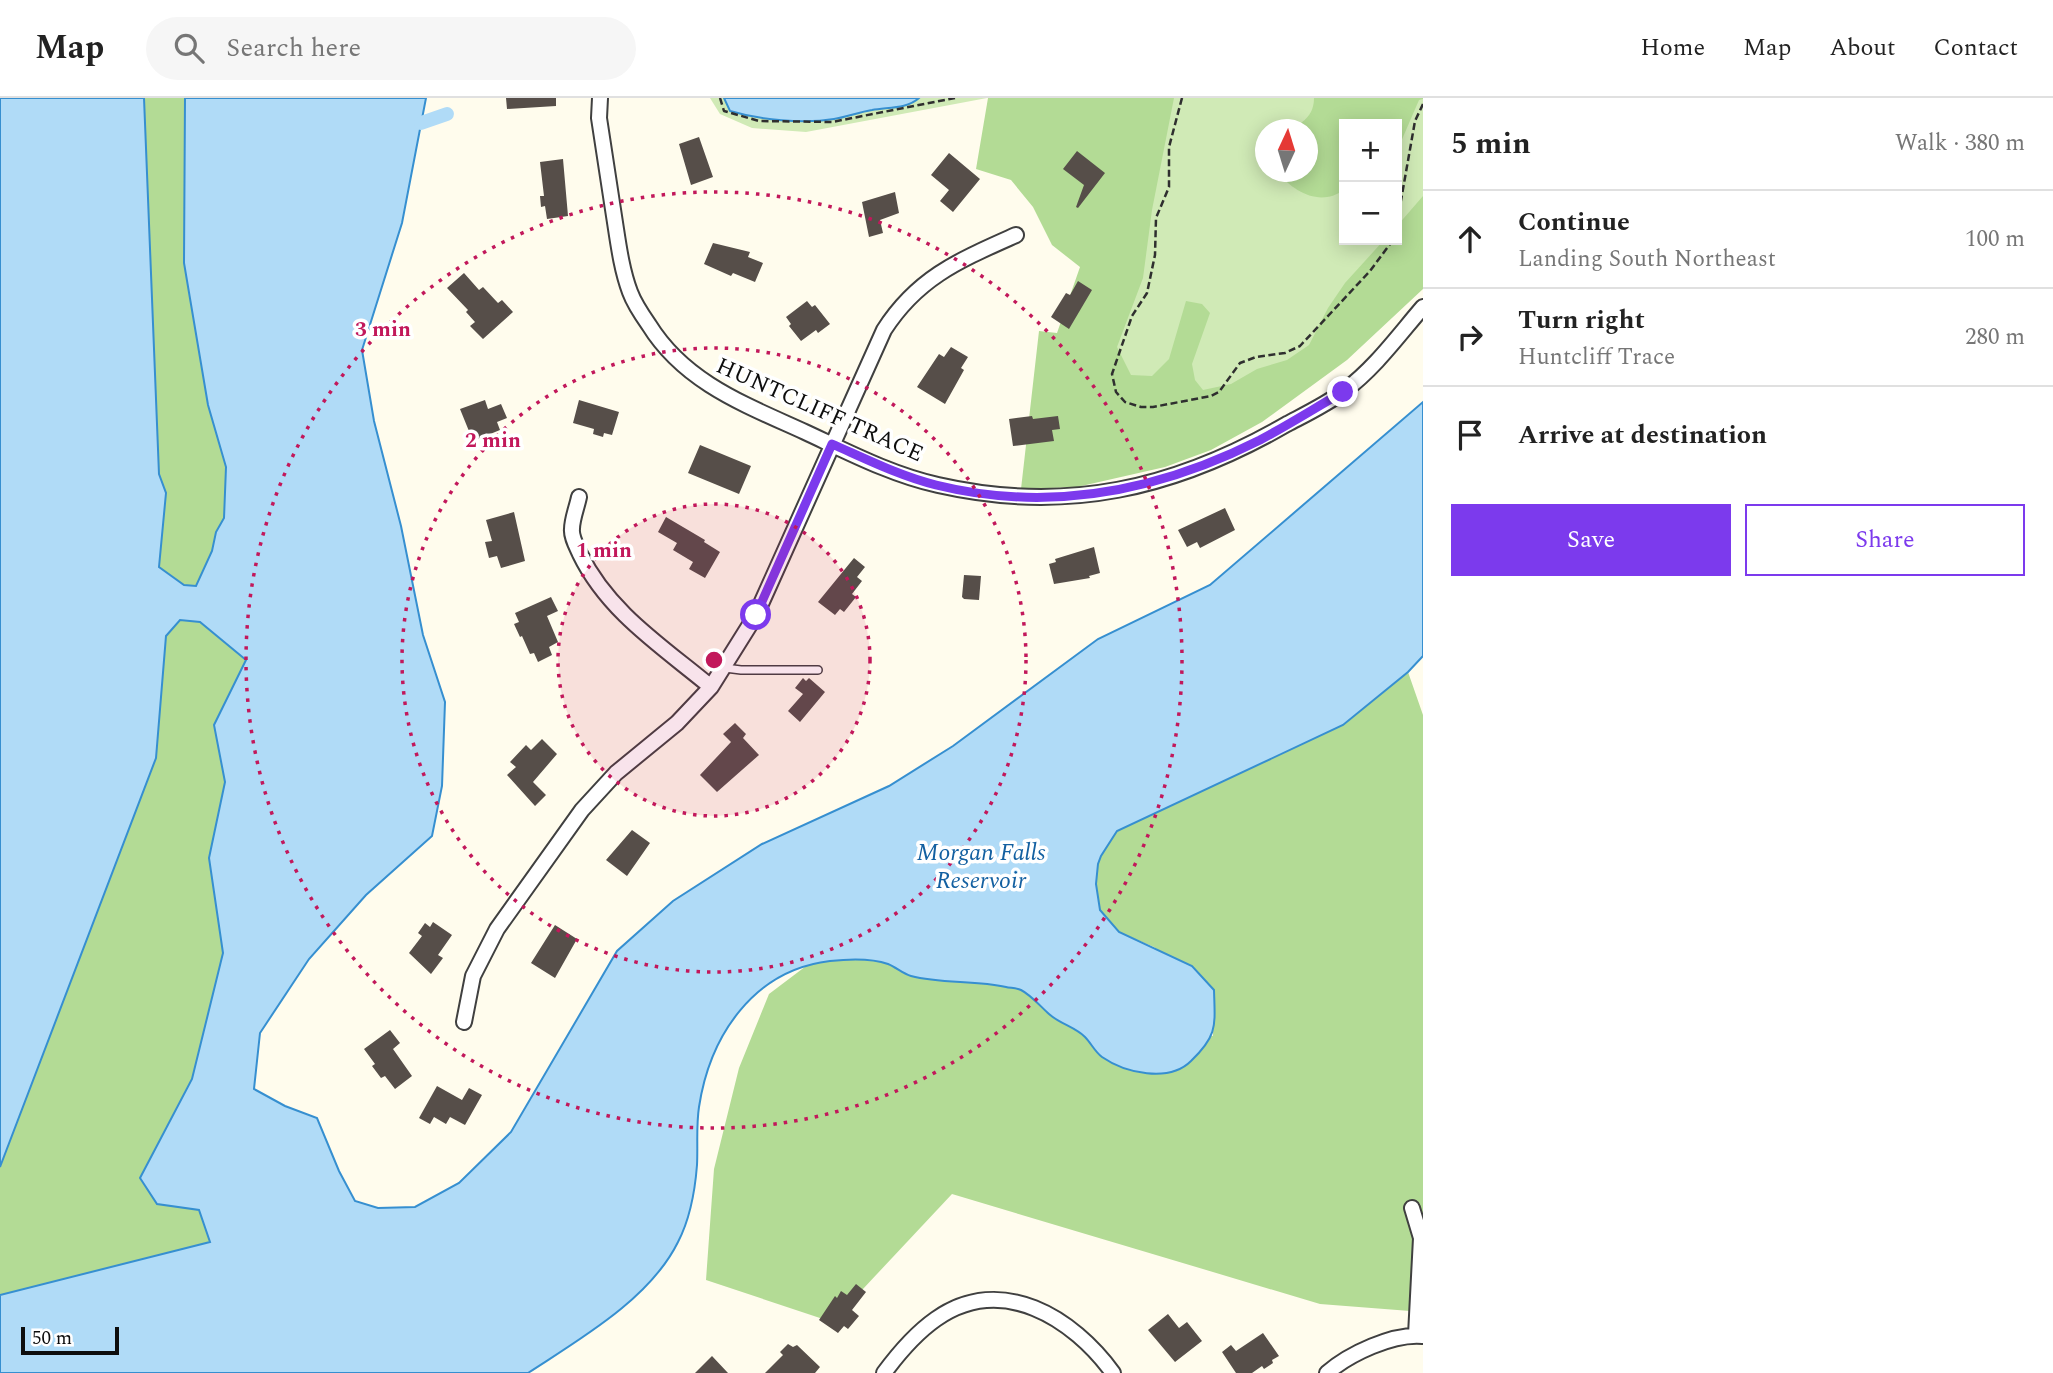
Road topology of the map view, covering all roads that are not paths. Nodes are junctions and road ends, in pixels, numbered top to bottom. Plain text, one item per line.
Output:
1 (600, 98) edge
2 (1016, 235) dead end
3 (1423, 307) edge
4 (832, 444) junction
5 (579, 497) dead end
6 (724, 668) junction
7 (818, 670) dead end
8 (711, 687) junction
9 (464, 1022) dead end
10 (1412, 1208) dead end
11 (1419, 1336) edge
12 (884, 1373) edge
13 (1113, 1373) edge
14 (1327, 1373) edge

1 - 4 street, HUNTCLIFF TRACE
2 - 4 street
3 - 4 street, HUNTCLIFF TRACE
4 - 6 street
5 - 8 street
6 - 7 lane
6 - 8 street
8 - 9 street
10 - 11 street
11 - 14 street
12 - 13 street

